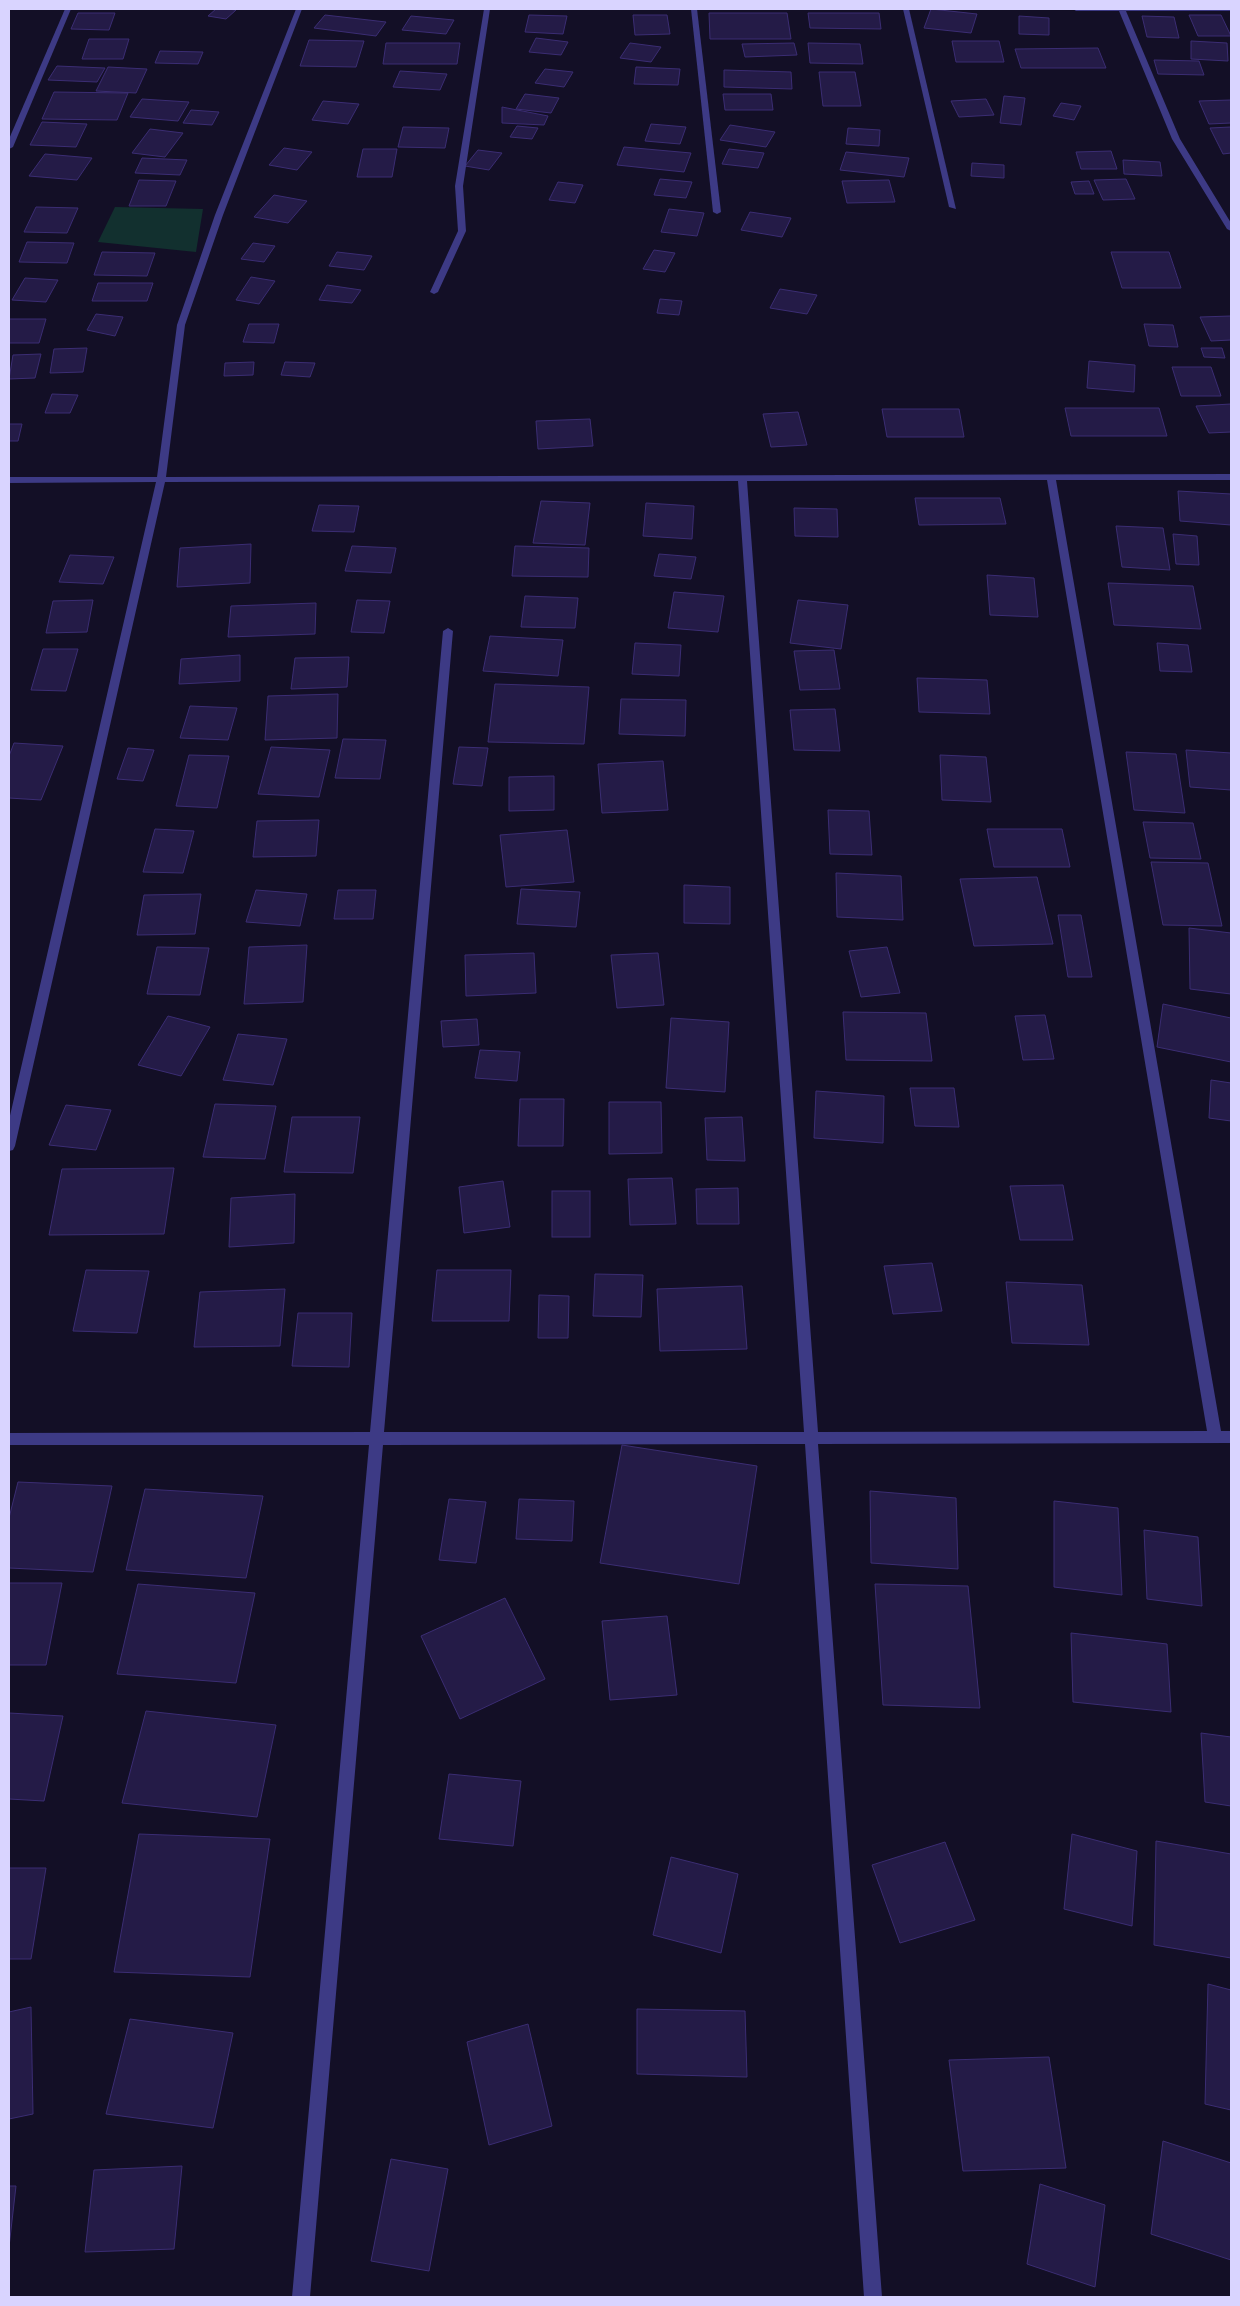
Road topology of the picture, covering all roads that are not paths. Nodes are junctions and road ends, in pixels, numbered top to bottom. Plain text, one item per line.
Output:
1 (68, 9) edge
2 (299, 9) edge
3 (487, 9) edge
4 (694, 9) edge
5 (906, 9) edge
6 (1076, 9) edge
7 (1122, 10) edge
8 (1231, 10) edge
9 (9, 147) edge
10 (953, 207) dead end
11 (717, 212) dead end
12 (1231, 229) edge
13 (434, 292) dead end
14 (1231, 477) edge
15 (1051, 478) junction
16 (742, 479) junction
17 (9, 480) edge
18 (160, 480) junction
19 (448, 631) dead end
20 (9, 1146) edge
21 (811, 1437) junction
22 (1215, 1437) junction
23 (1231, 1437) edge
24 (9, 1439) edge
25 (377, 1439) junction
26 (301, 2297) edge
27 (874, 2297) edge

1 - 9 street
2 - 18 street
3 - 13 street
4 - 11 street
5 - 10 street
6 - 7 street
7 - 8 street
7 - 12 street
14 - 15 street
15 - 16 street
15 - 22 street
16 - 18 street
16 - 21 street
17 - 18 street
18 - 20 street
19 - 25 street
21 - 22 street
21 - 25 street
21 - 27 street
22 - 23 street
24 - 25 street
25 - 26 street

